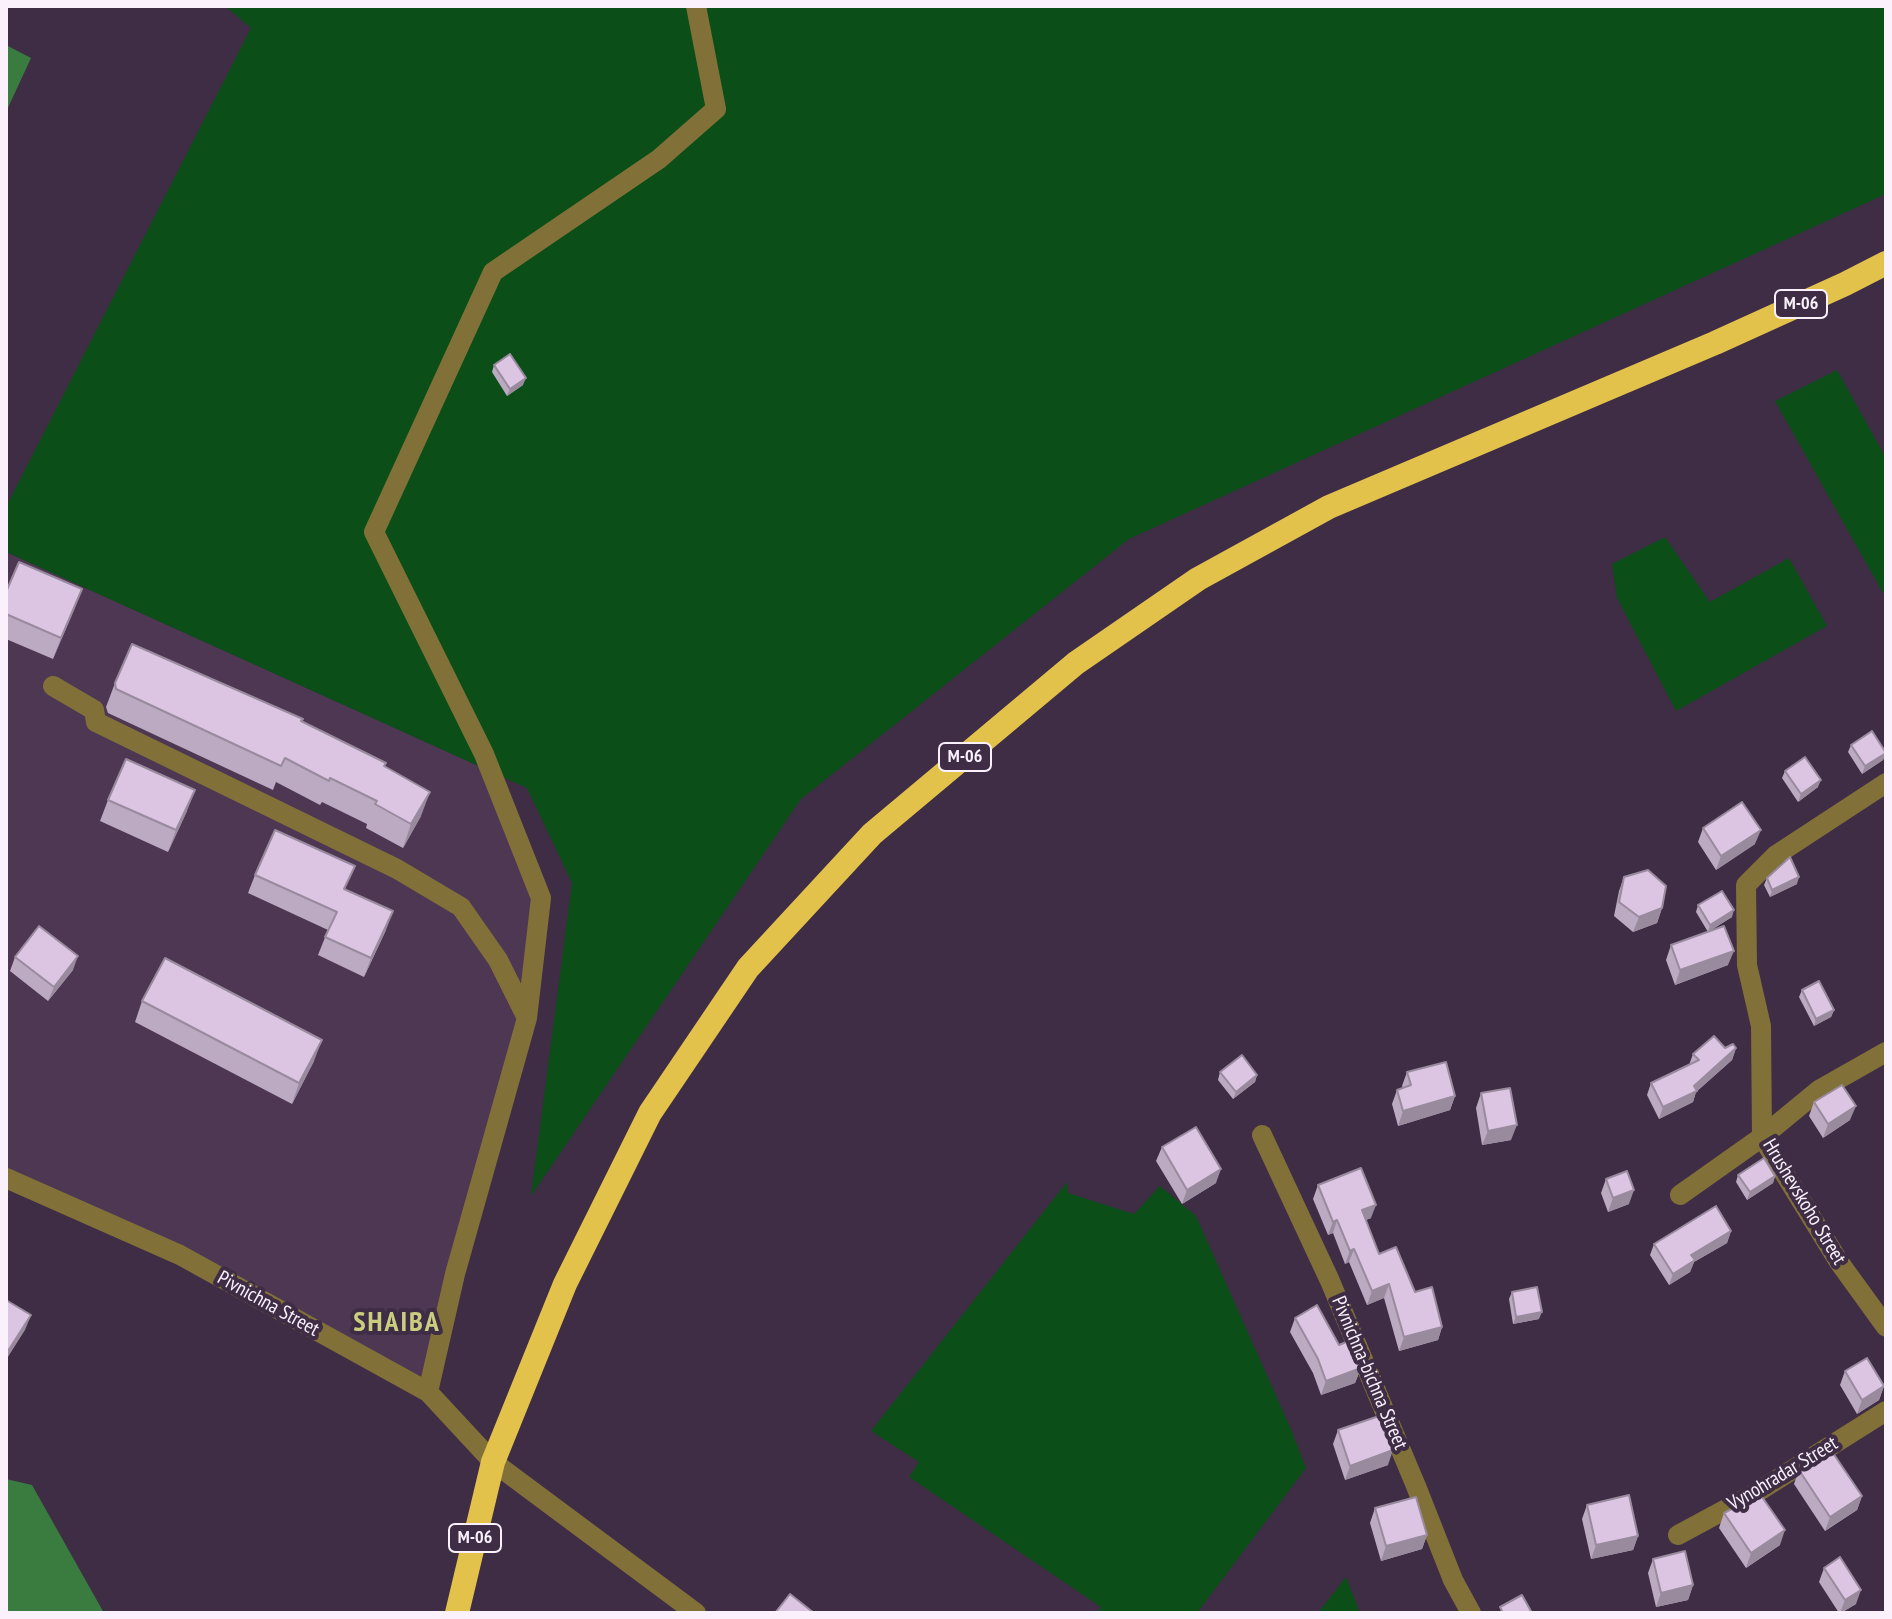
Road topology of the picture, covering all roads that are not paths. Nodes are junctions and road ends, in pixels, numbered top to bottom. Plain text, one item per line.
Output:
1 (696, 6) edge
2 (1886, 263) edge
3 (53, 686) dead end
4 (1886, 783) edge
5 (527, 1018) junction
6 (1886, 1052) edge
7 (1262, 1135) dead end
8 (1762, 1137) junction
9 (6, 1178) edge
10 (1680, 1195) dead end
11 (1886, 1327) edge
12 (428, 1392) junction
13 (1886, 1411) edge
14 (493, 1462) junction
15 (1678, 1535) dead end
16 (457, 1613) edge
17 (696, 1613) edge
18 (1471, 1613) edge

1 - 5 street
2 - 14 highway, М-06
3 - 5 street
4 - 8 street, Hrushevskoho Street
5 - 12 street
6 - 8 street
7 - 18 street, Pivnichna-bichna Street
8 - 10 street
8 - 11 street, Hrushevskoho Street
9 - 12 street, Pivnichna Street
12 - 14 street, Pivnichna Street
13 - 15 street, Vynohradar Street
14 - 16 highway, М-06
14 - 17 street, Pivnichna Street

